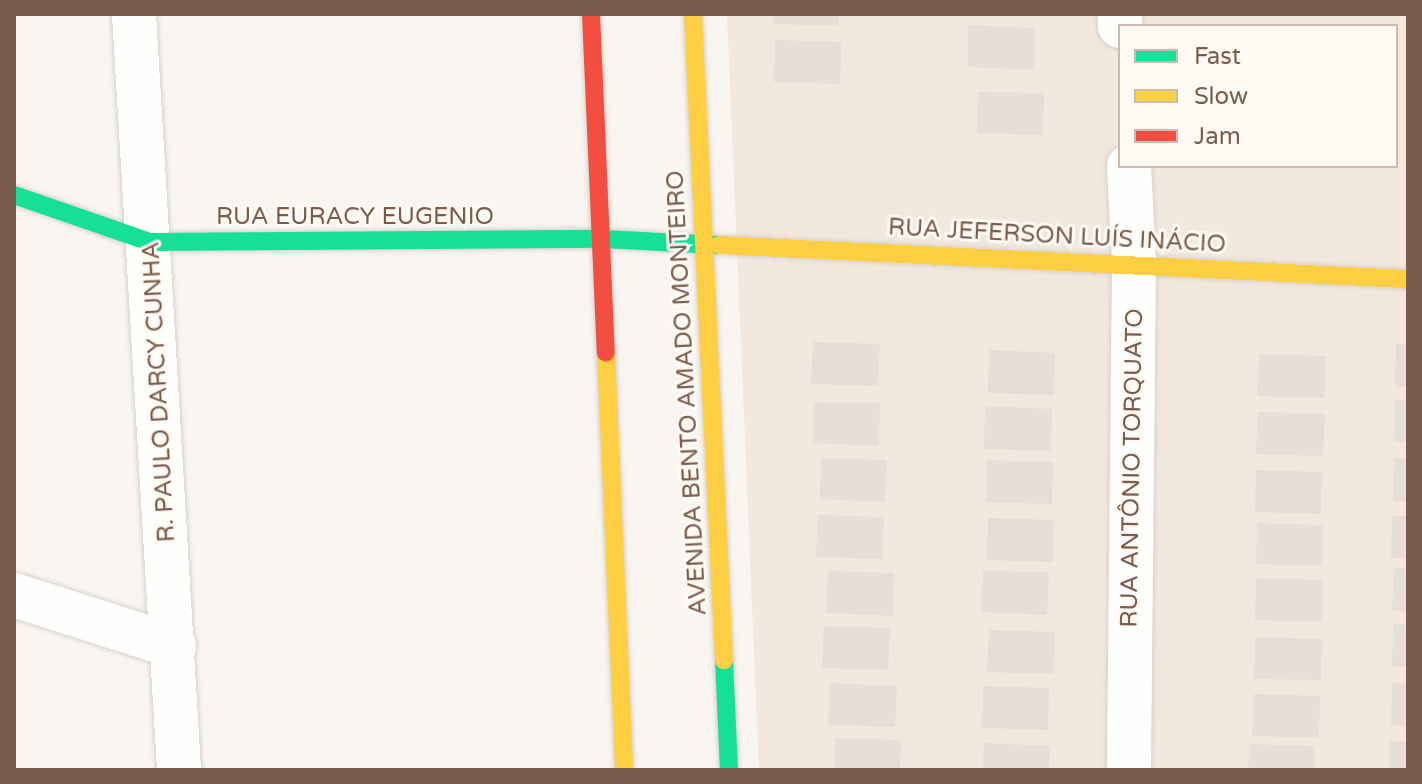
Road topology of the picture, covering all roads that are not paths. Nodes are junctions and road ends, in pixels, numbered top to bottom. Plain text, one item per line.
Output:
1 (134, 14) edge
2 (591, 14) edge
3 (693, 14) edge
4 (1129, 168) edge
5 (14, 195) edge
6 (603, 239) junction
7 (150, 242) junction
8 (704, 244) junction
9 (1134, 263) junction
10 (1408, 279) edge
11 (14, 595) edge
12 (174, 646) junction
13 (179, 770) edge
14 (624, 770) edge
15 (729, 770) edge
16 (1129, 770) edge

1 - 7 street, R. PAULO DARCY CUNHA
2 - 6 street
3 - 8 street, AVENIDA BENTO AMADO MONTEIRO
4 - 9 street, RUA ANTÔNIO TORQUATO
5 - 7 street, RUA EURACY EUGENIO
6 - 7 street, RUA EURACY EUGENIO
6 - 8 street, RUA EURACY EUGENIO
6 - 14 street
7 - 12 street, R. PAULO DARCY CUNHA
8 - 9 street, RUA JEFERSON LUÍS INÁCIO
8 - 15 street, AVENIDA BENTO AMADO MONTEIRO
9 - 10 street, RUA JEFERSON LUÍS INÁCIO
9 - 16 street, RUA ANTÔNIO TORQUATO
11 - 12 street
12 - 13 street, R. PAULO DARCY CUNHA

